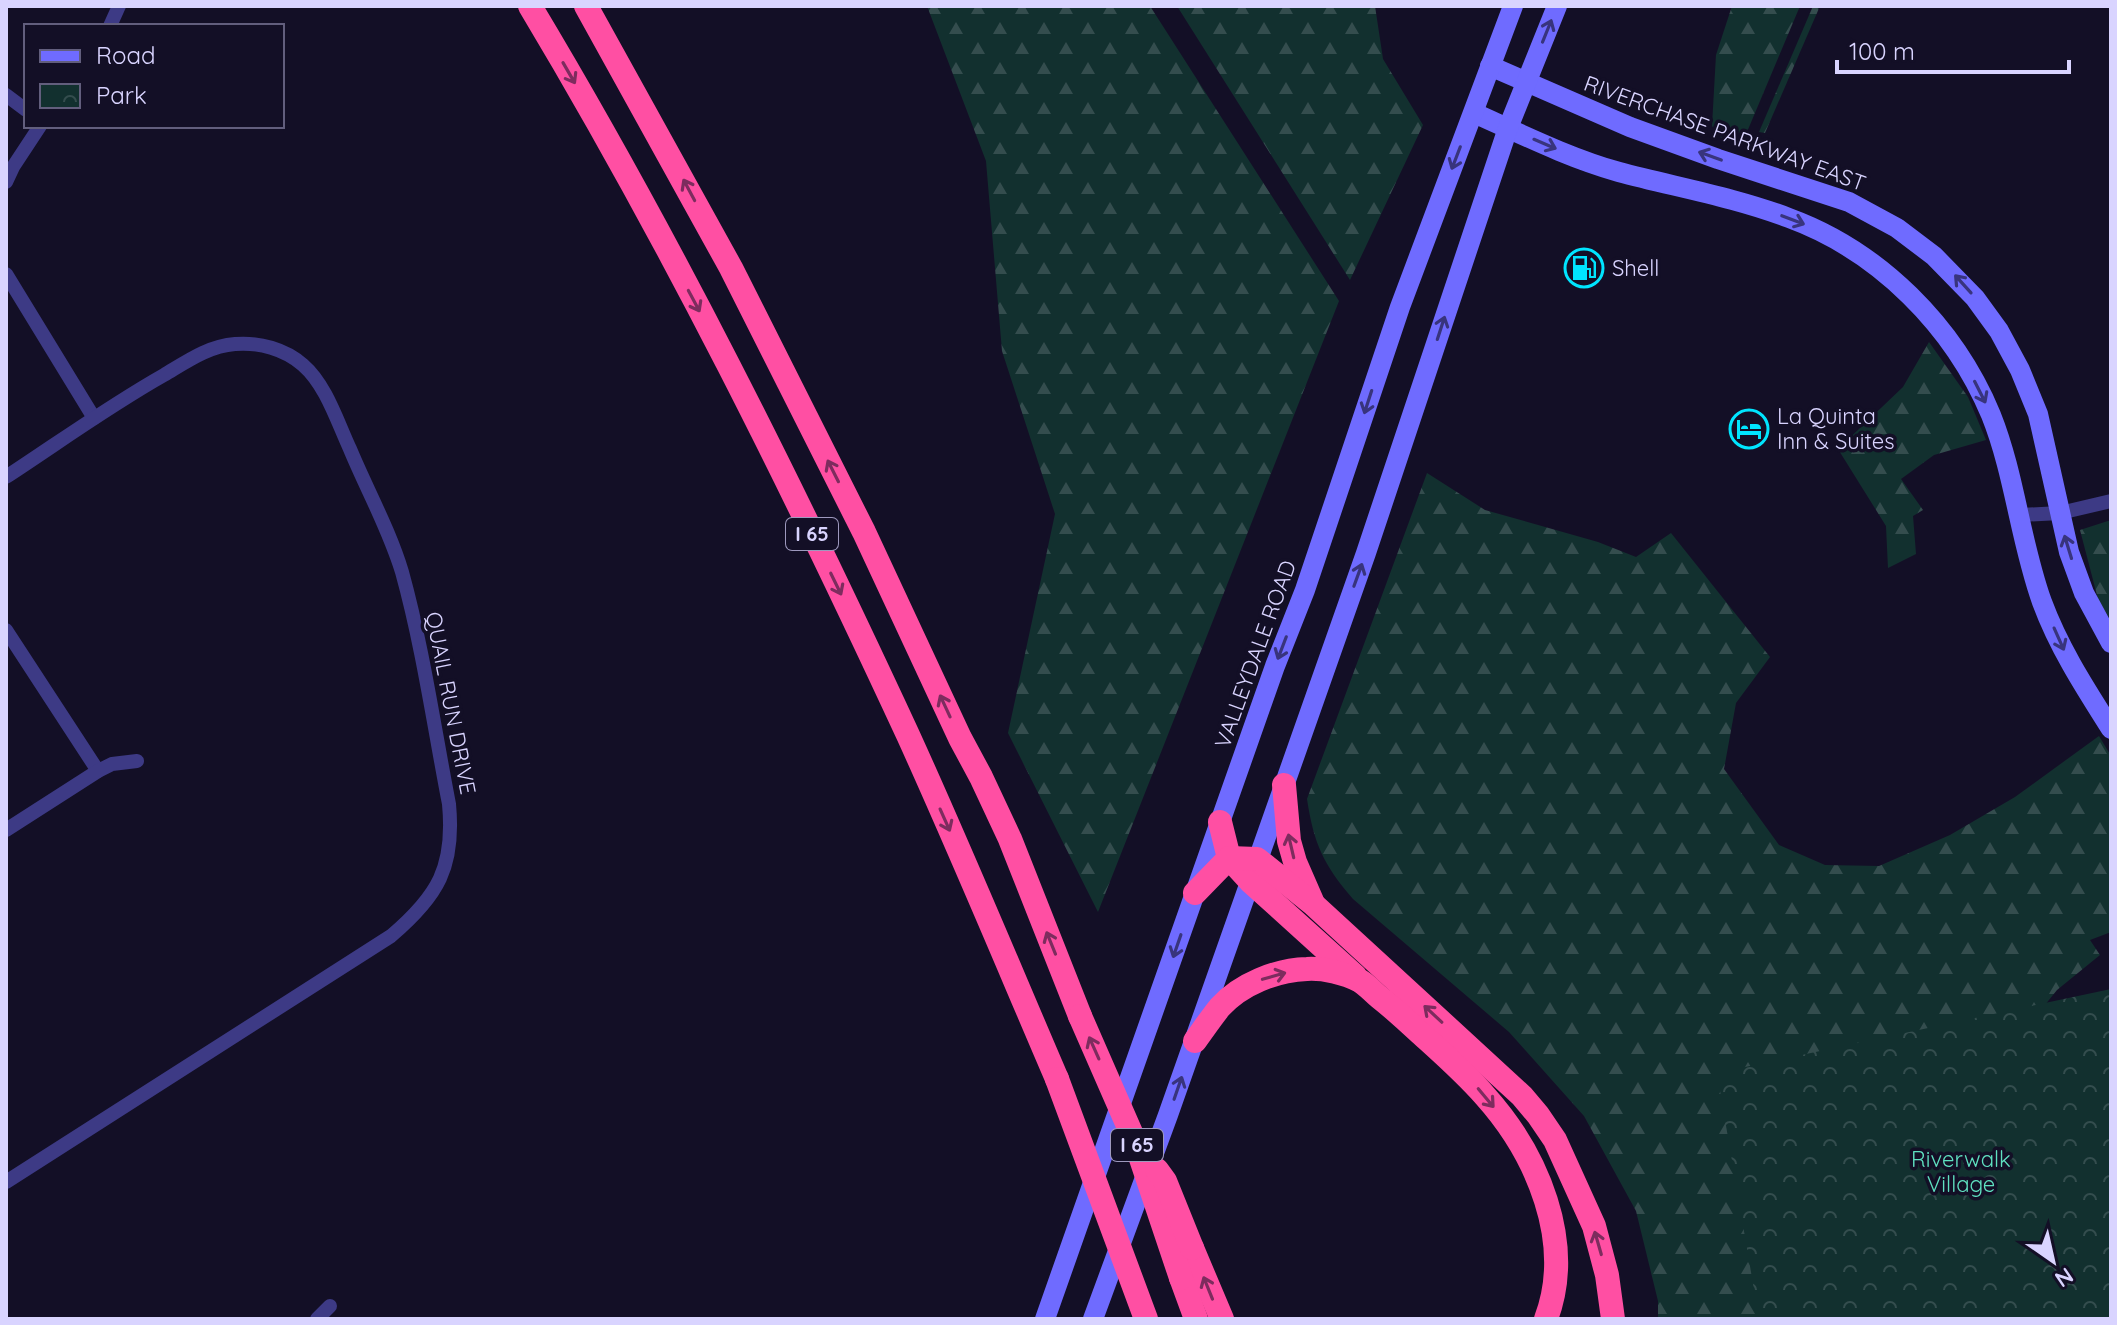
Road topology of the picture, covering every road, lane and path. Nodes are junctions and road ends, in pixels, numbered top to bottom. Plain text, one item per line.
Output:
1 (530, 6) edge
2 (586, 6) edge
3 (1513, 6) edge
4 (1557, 6) edge
5 (1490, 66) junction
6 (1526, 81) junction
7 (6, 95) edge
8 (24, 108) edge
9 (1474, 113) junction
10 (39, 128) edge
11 (1508, 128) junction
12 (6, 182) edge
13 (6, 274) edge
14 (94, 418) junction
15 (6, 477) edge
16 (2111, 501) edge
17 (2060, 513) junction
18 (2020, 515) junction
19 (6, 630) edge
20 (2111, 643) edge
21 (2111, 729) edge
22 (137, 761) dead end
23 (98, 771) junction
24 (1284, 785) junction
25 (1220, 822) junction
26 (6, 830) edge
27 (1229, 858) junction
28 (1254, 870) junction
29 (1195, 893) junction
30 (1313, 904) junction
31 (1361, 982) junction
32 (1195, 1041) junction
33 (1136, 1144) junction
34 (6, 1182) edge
35 (330, 1306) dead end
36 (317, 1319) edge
37 (1045, 1319) edge
38 (1093, 1319) edge
39 (1146, 1319) edge
40 (1196, 1319) edge
41 (1222, 1319) edge
42 (1546, 1319) edge
43 (1613, 1319) edge

1 -> 39 highway, I 65, bridge
33 -> 2 highway, I 65, bridge
3 - 5 main road, VALLEYDALE ROAD
6 -> 4 main road
5 - 6 main road, RIVERCHASE PARKWAY EAST
5 - 9 main road, VALLEYDALE ROAD
6 - 11 main road
17 -> 6 main road, RIVERCHASE PARKWAY EAST
7 - 8 street
9 - 11 main road
9 -> 25 main road, VALLEYDALE ROAD
10 - 12 street
11 -> 18 main road
24 -> 11 main road
13 - 14 street
14 - 15 street, QUAIL RUN DRIVE
14 - 34 street, QUAIL RUN DRIVE
16 - 17 street
17 - 18 street
20 -> 17 main road, RIVERCHASE PARKWAY EAST
18 -> 21 main road
19 - 23 street
22 - 23 street
23 - 26 street
24 - 28 main road
30 -> 24 highway
25 - 27 highway
25 - 29 main road, VALLEYDALE ROAD
27 - 28 highway
27 - 29 highway
28 - 30 highway
28 - 31 highway
28 - 32 main road
29 -> 37 main road, VALLEYDALE ROAD
43 -> 30 highway
32 -> 31 highway
31 -> 42 highway
38 -> 32 main road
33 - 40 highway, I 65, bridge
41 -> 33 highway, bridge
35 - 36 street

